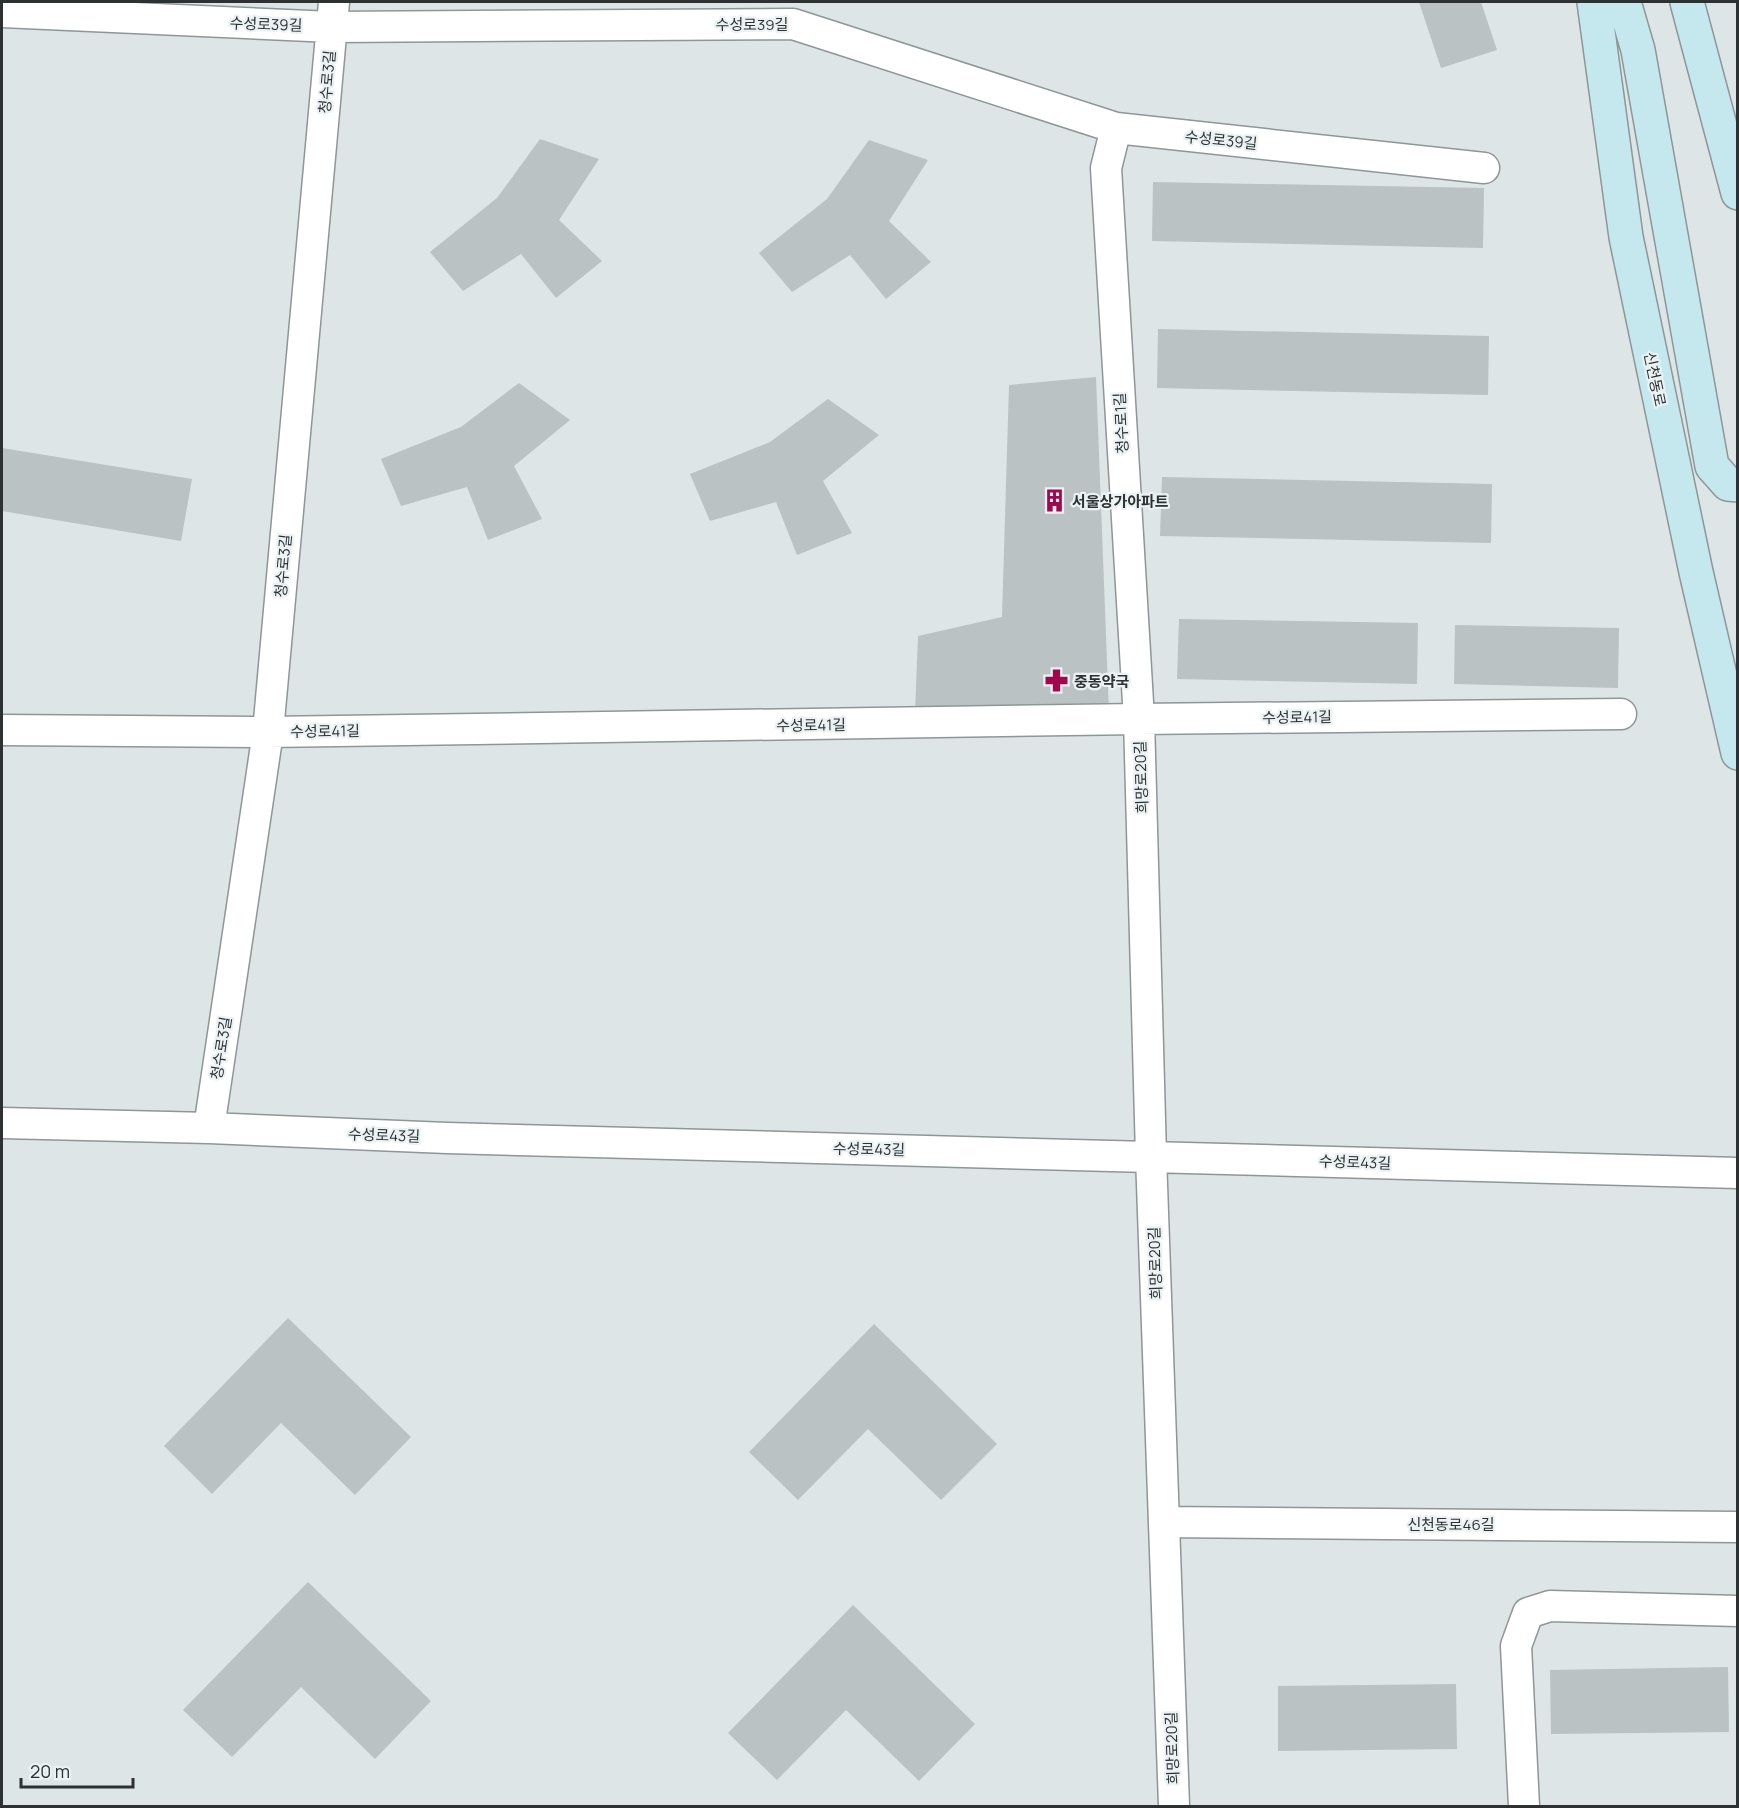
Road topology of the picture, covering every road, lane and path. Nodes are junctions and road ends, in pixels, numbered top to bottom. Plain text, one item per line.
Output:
1 (1594, 2) edge
2 (1624, 2) edge
3 (1687, 2) edge
4 (2, 12) edge
5 (333, 14) edge
6 (1116, 128) junction
7 (1484, 168) dead end
8 (1737, 193) edge
9 (1737, 484) edge
10 (1621, 714) dead end
11 (1139, 719) junction
12 (2, 730) edge
13 (268, 732) junction
14 (1737, 753) edge
15 (2, 1123) edge
16 (209, 1128) junction
17 (1151, 1156) junction
18 (1737, 1173) edge
19 (1164, 1522) junction
20 (1737, 1527) edge
21 (1737, 1611) edge
22 (1174, 1806) edge
23 (1524, 1806) edge

1 - 14 main road, 신천동로
2 - 9 main road
3 - 8 main road
4 - 5 street, 수성로39길
5 - 6 street, 수성로39길
5 - 13 street, 청수로3길
6 - 7 street, 수성로39길
6 - 11 street, 청수로1길
10 - 11 street, 수성로41길
11 - 13 street, 수성로41길
11 - 17 street, 희망로20길
12 - 13 street, 수성로41길
13 - 16 street, 청수로3길
15 - 16 street, 수성로43길
16 - 17 street, 수성로43길
17 - 18 street, 수성로43길
17 - 19 street, 희망로20길
19 - 20 street, 신천동로46길
19 - 22 street, 희망로20길
21 - 23 street

